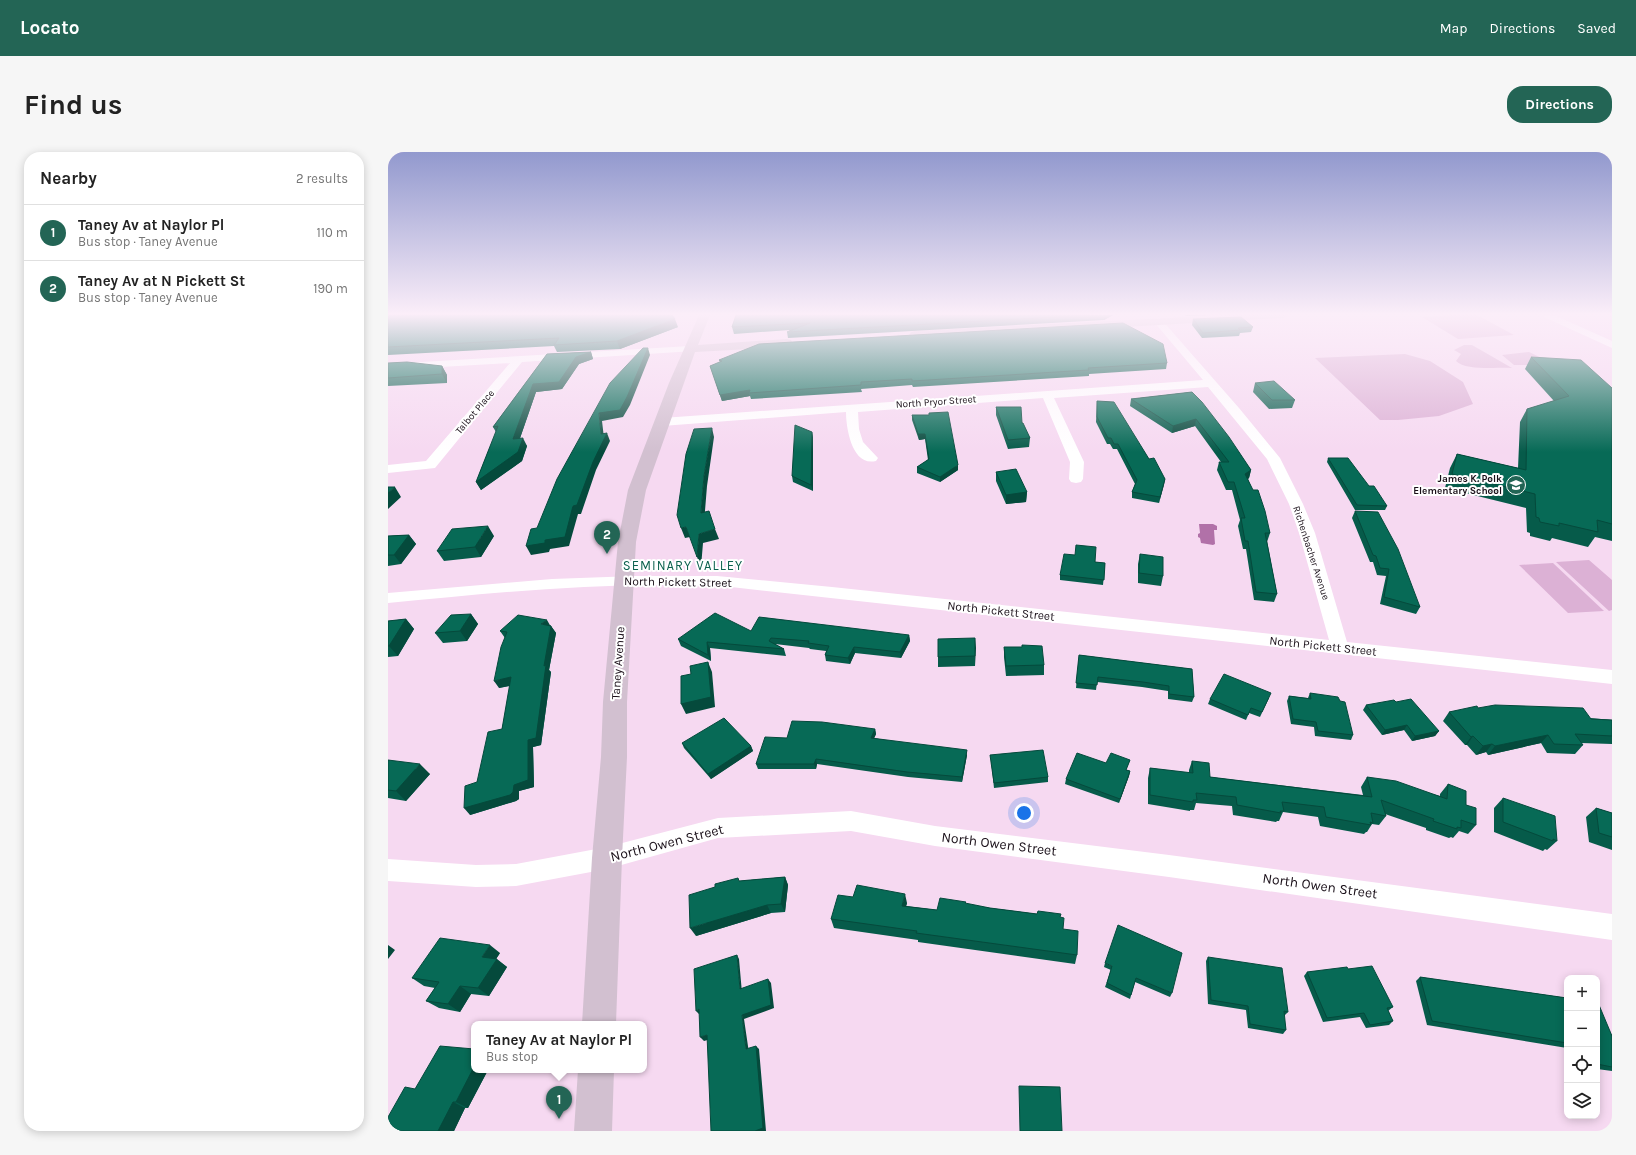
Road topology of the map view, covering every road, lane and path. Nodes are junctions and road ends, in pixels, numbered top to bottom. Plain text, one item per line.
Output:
1 (491, 361) edge
2 (518, 361) edge
3 (686, 361) edge
4 (1192, 361) edge
5 (388, 367) edge
6 (1211, 383) junction
7 (1047, 394) junction
8 (852, 408) junction
9 (662, 422) junction
10 (871, 458) dead end
11 (388, 468) edge
12 (1076, 479) dead end
13 (623, 581) junction
14 (388, 598) edge
15 (1340, 648) junction
16 (1612, 677) edge
17 (607, 858) junction
18 (388, 870) edge
19 (1612, 926) edge
20 (599, 1021) edge
21 (596, 1073) edge
22 (593, 1131) edge

1 - 5 street
2 - 11 street, Talbot Place
3 - 9 street, Taney Avenue
4 - 6 street, Richenbacher Avenue
6 - 7 street, North Pryor Street
6 - 15 street, Richenbacher Avenue
7 - 8 street, North Pryor Street
7 - 12 street
8 - 9 street, North Pryor Street
8 - 10 street
9 - 13 street, Taney Avenue
13 - 14 street, North Pickett Street
13 - 15 street, North Pickett Street
13 - 17 street, Taney Avenue
15 - 16 street, North Pickett Street
17 - 18 street, North Owen Street
17 - 19 street, North Owen Street
17 - 20 street, Taney Avenue
21 - 22 street

